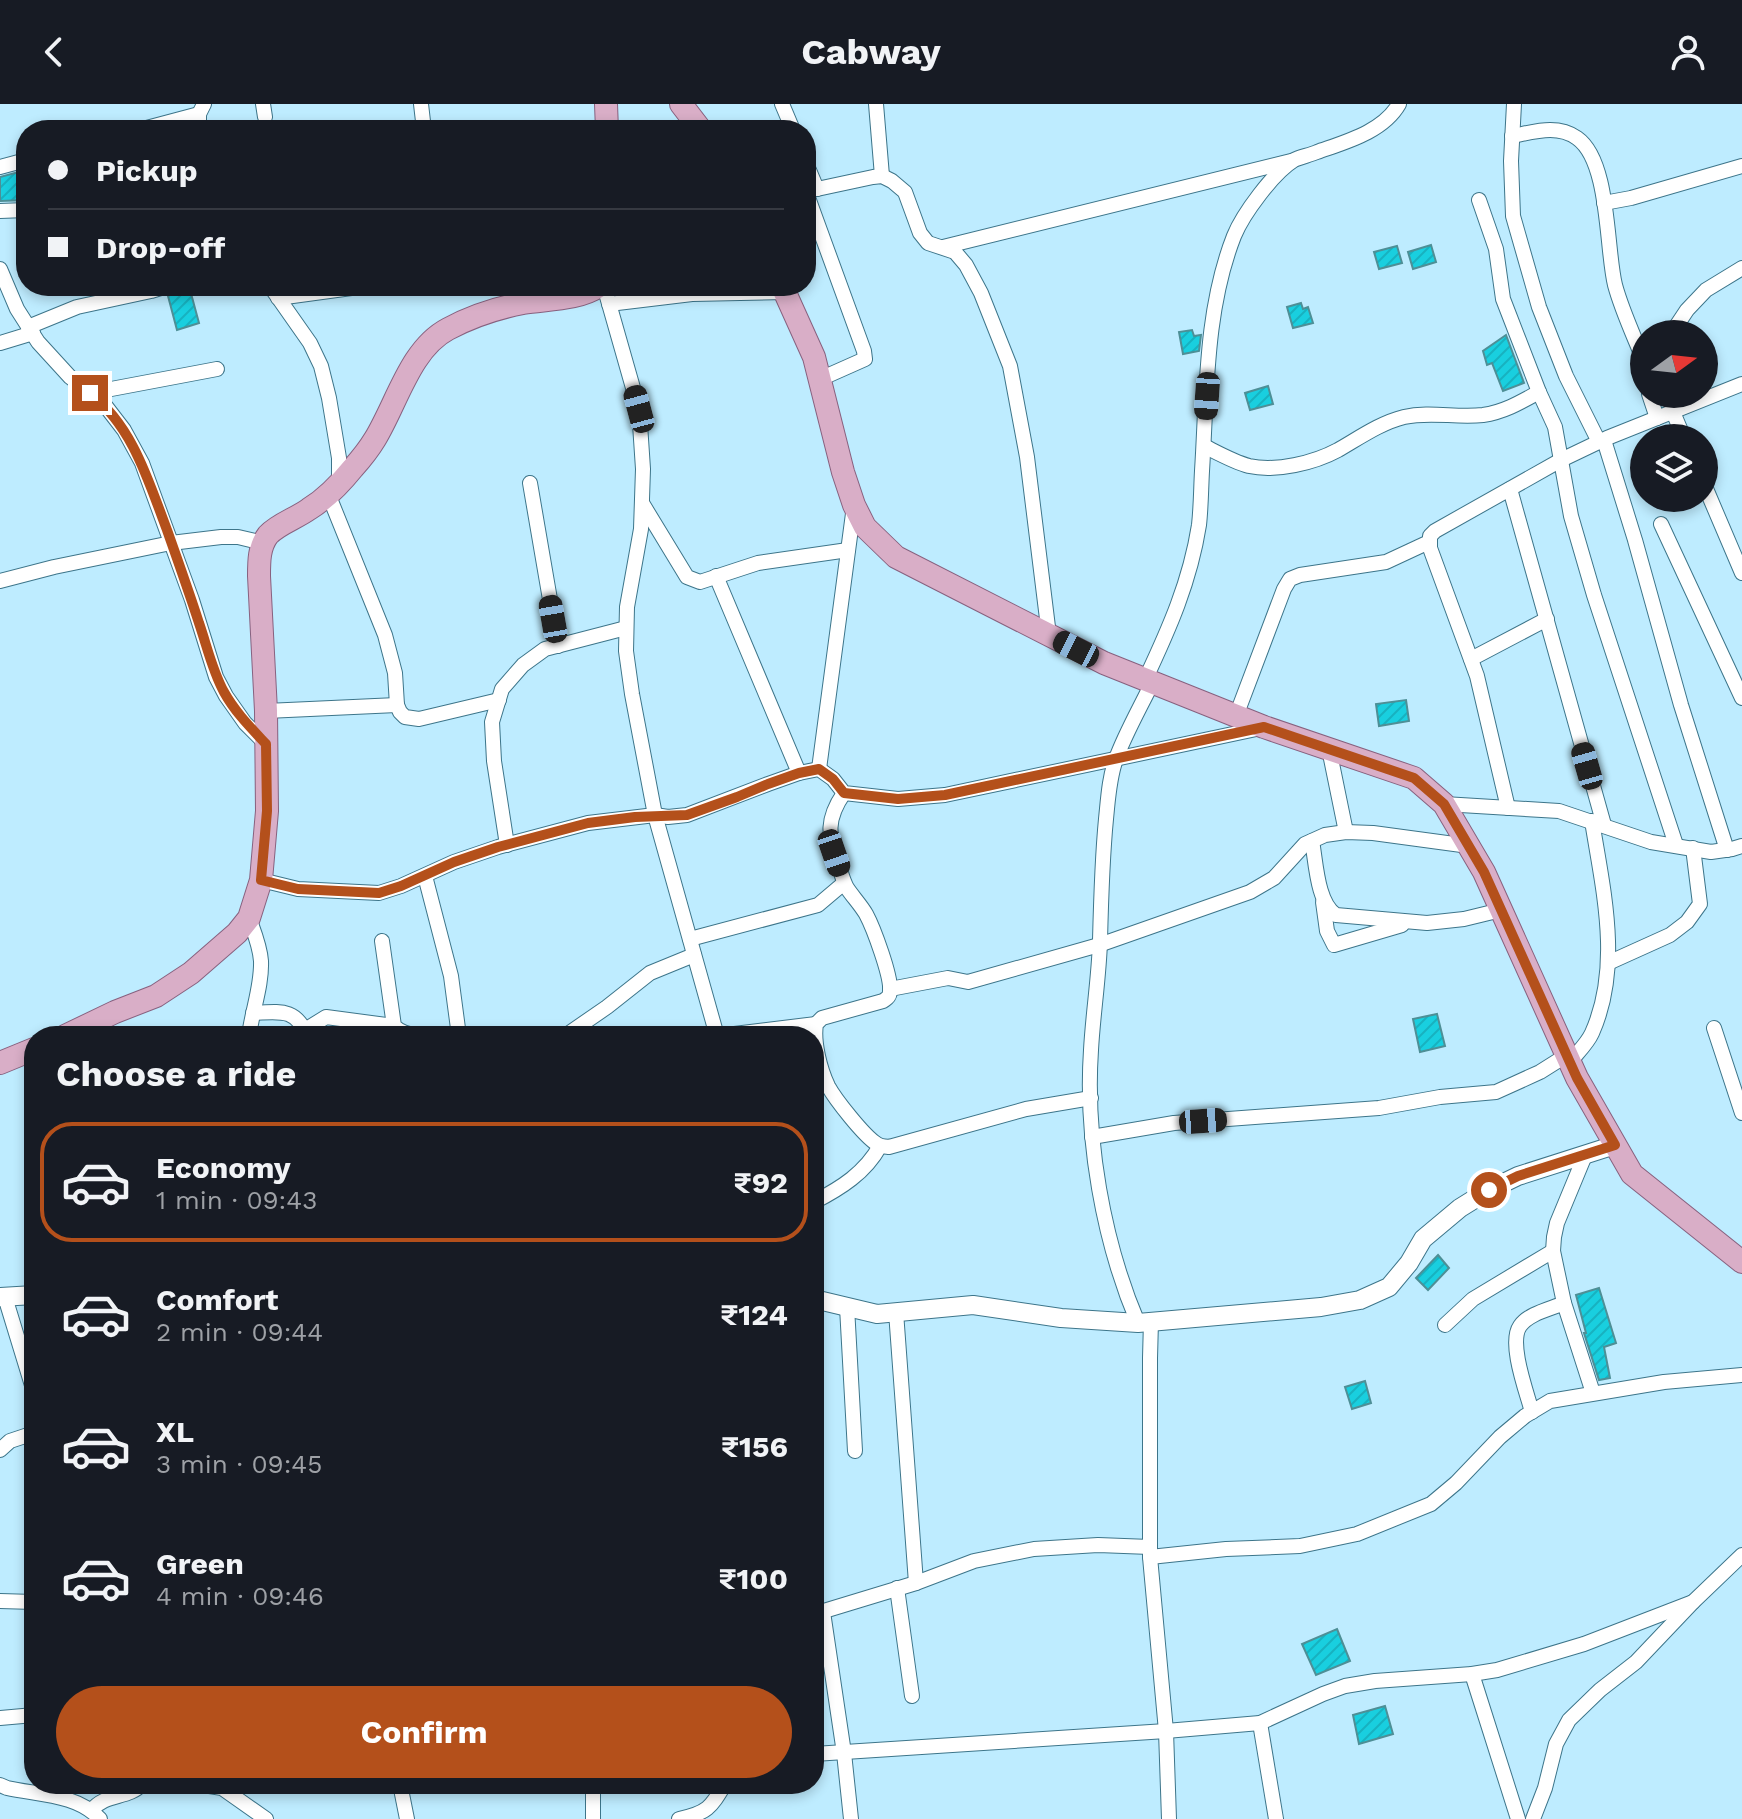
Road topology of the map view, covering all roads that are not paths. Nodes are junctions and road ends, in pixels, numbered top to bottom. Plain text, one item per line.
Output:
1 (681, 104) edge
2 (876, 104) edge
3 (1399, 104) edge
4 (1514, 104) edge
5 (201, 109) edge
6 (169, 120) edge
7 (693, 120) edge
8 (1512, 136) junction
9 (1294, 161) junction
10 (1742, 166) edge
11 (882, 176) junction
12 (816, 189) edge
13 (1479, 200) dead end
14 (1604, 203) junction
15 (816, 208) edge
16 (942, 247) junction
17 (1742, 268) edge
18 (0, 269) edge
19 (128, 296) edge
20 (277, 296) edge
21 (527, 296) edge
22 (605, 296) edge
23 (786, 296) edge
24 (1680, 320) edge
25 (1630, 323) edge
26 (30, 330) junction
27 (0, 343) edge
28 (217, 369) dead end
29 (820, 379) junction
30 (1742, 384) edge
31 (1539, 392) junction
32 (90, 393) junction
33 (1654, 408) edge
34 (1673, 412) junction
35 (1657, 418) junction
36 (1678, 424) edge
37 (1601, 441) junction
38 (1204, 446) junction
39 (1561, 460) junction
40 (530, 483) dead end
41 (1510, 489) junction
42 (334, 490) junction
43 (642, 503) junction
44 (854, 505) junction
45 (1716, 512) edge
46 (1661, 524) dead end
47 (1429, 542) junction
48 (171, 543) junction
49 (263, 543) junction
50 (848, 550) junction
51 (1742, 573) edge
52 (716, 576) junction
53 (0, 581) edge
54 (1547, 619) junction
55 (626, 628) junction
56 (1049, 635) junction
57 (558, 646) junction
58 (1471, 659) junction
59 (1149, 681) junction
60 (1742, 698) edge
61 (499, 700) junction
62 (397, 705) junction
63 (266, 711) junction
64 (1236, 716) junction
65 (1264, 727) junction
66 (266, 744) junction
67 (1329, 749) junction
68 (1115, 760) junction
69 (819, 769) junction
70 (799, 773) junction
71 (844, 793) junction
72 (1444, 804) junction
73 (1508, 808) junction
74 (655, 815) junction
75 (1598, 823) junction
76 (1346, 832) junction
77 (1312, 841) junction
78 (507, 845) junction
79 (1676, 845) junction
80 (1469, 846) junction
81 (1742, 846) edge
82 (1693, 848) junction
83 (1727, 850) junction
84 (425, 876) junction
85 (261, 880) junction
86 (844, 883) junction
87 (1323, 900) junction
88 (1501, 910) junction
89 (249, 918) junction
90 (1410, 922) junction
91 (690, 939) junction
92 (382, 941) dead end
93 (1099, 945) junction
94 (694, 955) junction
95 (1608, 963) junction
96 (890, 989) junction
97 (253, 1013) junction
98 (816, 1024) joint
99 (86, 1026) edge
100 (251, 1026) edge
101 (302, 1026) edge
102 (315, 1026) edge
103 (394, 1026) joint
104 (458, 1026) edge
105 (579, 1026) edge
106 (714, 1026) edge
107 (800, 1026) edge
108 (1714, 1028) dead end
109 (24, 1053) edge
110 (1568, 1059) junction
111 (0, 1063) edge
112 (824, 1074) edge
113 (1091, 1098) junction
114 (1742, 1113) edge
115 (1092, 1137) junction
116 (1615, 1145) junction
117 (880, 1146) junction
118 (1586, 1153) junction
119 (824, 1196) edge
120 (1553, 1251) junction
121 (1742, 1262) edge
122 (24, 1296) edge
123 (2, 1297) edge
124 (824, 1301) edge
125 (1564, 1303) junction
126 (847, 1307) junction
127 (896, 1312) junction
128 (1145, 1322) junction
129 (1445, 1325) dead end
130 (24, 1362) edge
131 (1742, 1375) edge
132 (1593, 1393) junction
133 (1532, 1412) junction
134 (24, 1436) edge
135 (0, 1450) edge
136 (855, 1451) dead end
137 (1150, 1552) junction
138 (1742, 1555) edge
139 (916, 1583) junction
140 (897, 1588) junction
141 (0, 1601) edge
142 (24, 1602) edge
143 (1693, 1602) junction
144 (824, 1611) edge
145 (824, 1645) edge
146 (1472, 1674) junction
147 (912, 1696) dead end
148 (24, 1716) edge
149 (0, 1718) edge
150 (1260, 1723) junction
151 (1166, 1731) junction
152 (844, 1753) junction
153 (824, 1754) edge
154 (0, 1785) edge
155 (24, 1791) edge
156 (40, 1794) edge
157 (122, 1794) edge
158 (231, 1794) edge
159 (402, 1794) edge
160 (593, 1794) edge
161 (719, 1794) edge
162 (96, 1815) edge
163 (1526, 1818) edge
164 (266, 1819) edge
165 (407, 1819) edge
166 (593, 1819) edge
167 (679, 1819) edge
168 (851, 1819) edge
169 (1169, 1819) edge
170 (1276, 1819) edge

1 - 7 main road
2 - 11 street
3 - 9 street
4 - 8 street
5 - 6 street
8 - 14 street
8 - 37 street
9 - 16 street
9 - 38 street
10 - 14 street
11 - 12 street
11 - 16 street
13 - 31 street
14 - 25 street
15 - 29 street
16 - 56 street
17 - 24 street
18 - 26 street
19 - 26 street
20 - 42 street
21 - 42 main road
22 - 43 street
23 - 29 main road
26 - 27 street
26 - 32 street
28 - 32 street
29 - 44 main road
30 - 34 street
31 - 38 street
31 - 39 street
32 - 48 street
33 - 35 street
34 - 35 street
34 - 36 street
35 - 37 street
37 - 39 street
37 - 83 street
38 - 59 street
39 - 41 street
39 - 79 street
40 - 57 street
41 - 47 street
41 - 54 street
42 - 49 main road
42 - 62 street
43 - 52 street
43 - 55 street
44 - 50 street
44 - 56 main road
45 - 51 street
46 - 60 street
47 - 58 street
47 - 64 street
48 - 49 street
48 - 53 street
48 - 66 street
49 - 63 main road
50 - 52 street
50 - 69 street
52 - 70 street
54 - 58 street
54 - 75 street
55 - 57 street
55 - 74 street
56 - 59 main road
57 - 61 street
58 - 73 street
59 - 64 main road
59 - 68 street
61 - 62 street
61 - 78 street
62 - 63 street
63 - 66 main road
64 - 65 main road
65 - 67 main road
65 - 68 street
66 - 85 main road
67 - 72 main road
67 - 76 street
68 - 71 street
68 - 93 street
69 - 70 street
69 - 71 street
70 - 74 street
71 - 86 street
72 - 73 street
72 - 80 main road
73 - 75 street
74 - 78 street
74 - 91 street
75 - 79 street
75 - 95 street
76 - 77 street
76 - 80 street
77 - 87 street
77 - 93 street
78 - 84 street
79 - 82 street
80 - 88 main road
81 - 83 street
82 - 83 street
82 - 95 street
84 - 85 street
84 - 104 street
85 - 89 main road
86 - 91 street
86 - 96 street
87 - 90 street
87 - 90 street
88 - 90 street
88 - 110 main road
89 - 97 street
89 - 99 main road
91 - 94 street
92 - 103 street
93 - 96 street
93 - 113 street
94 - 105 street
94 - 106 street
95 - 110 street
96 - 98 street
97 - 100 street
97 - 101 street
98 - 107 street
102 - 103 street
108 - 114 street
109 - 111 main road
110 - 115 street
110 - 116 main road
112 - 117 street
113 - 115 street
113 - 117 street
115 - 128 street
116 - 118 street
116 - 121 main road
117 - 119 street
118 - 120 street
118 - 128 street
120 - 125 street
120 - 129 street
122 - 123 street
123 - 130 street
124 - 126 street
125 - 132 street
125 - 133 street
126 - 127 street
126 - 136 street
127 - 128 street
127 - 139 street
128 - 137 street
131 - 132 street
132 - 133 street
133 - 137 street
134 - 135 street
137 - 139 street
137 - 151 street
138 - 143 street
139 - 140 street
140 - 144 street
140 - 147 street
141 - 142 street
143 - 146 street
143 - 163 street
145 - 152 street
146 - 150 street
146 - 163 street
148 - 149 street
150 - 151 street
150 - 170 street
151 - 152 street
151 - 169 street
152 - 153 street
152 - 168 street
154 - 155 street
156 - 162 street
157 - 162 street
158 - 164 street
159 - 165 street
160 - 166 street
161 - 167 street

